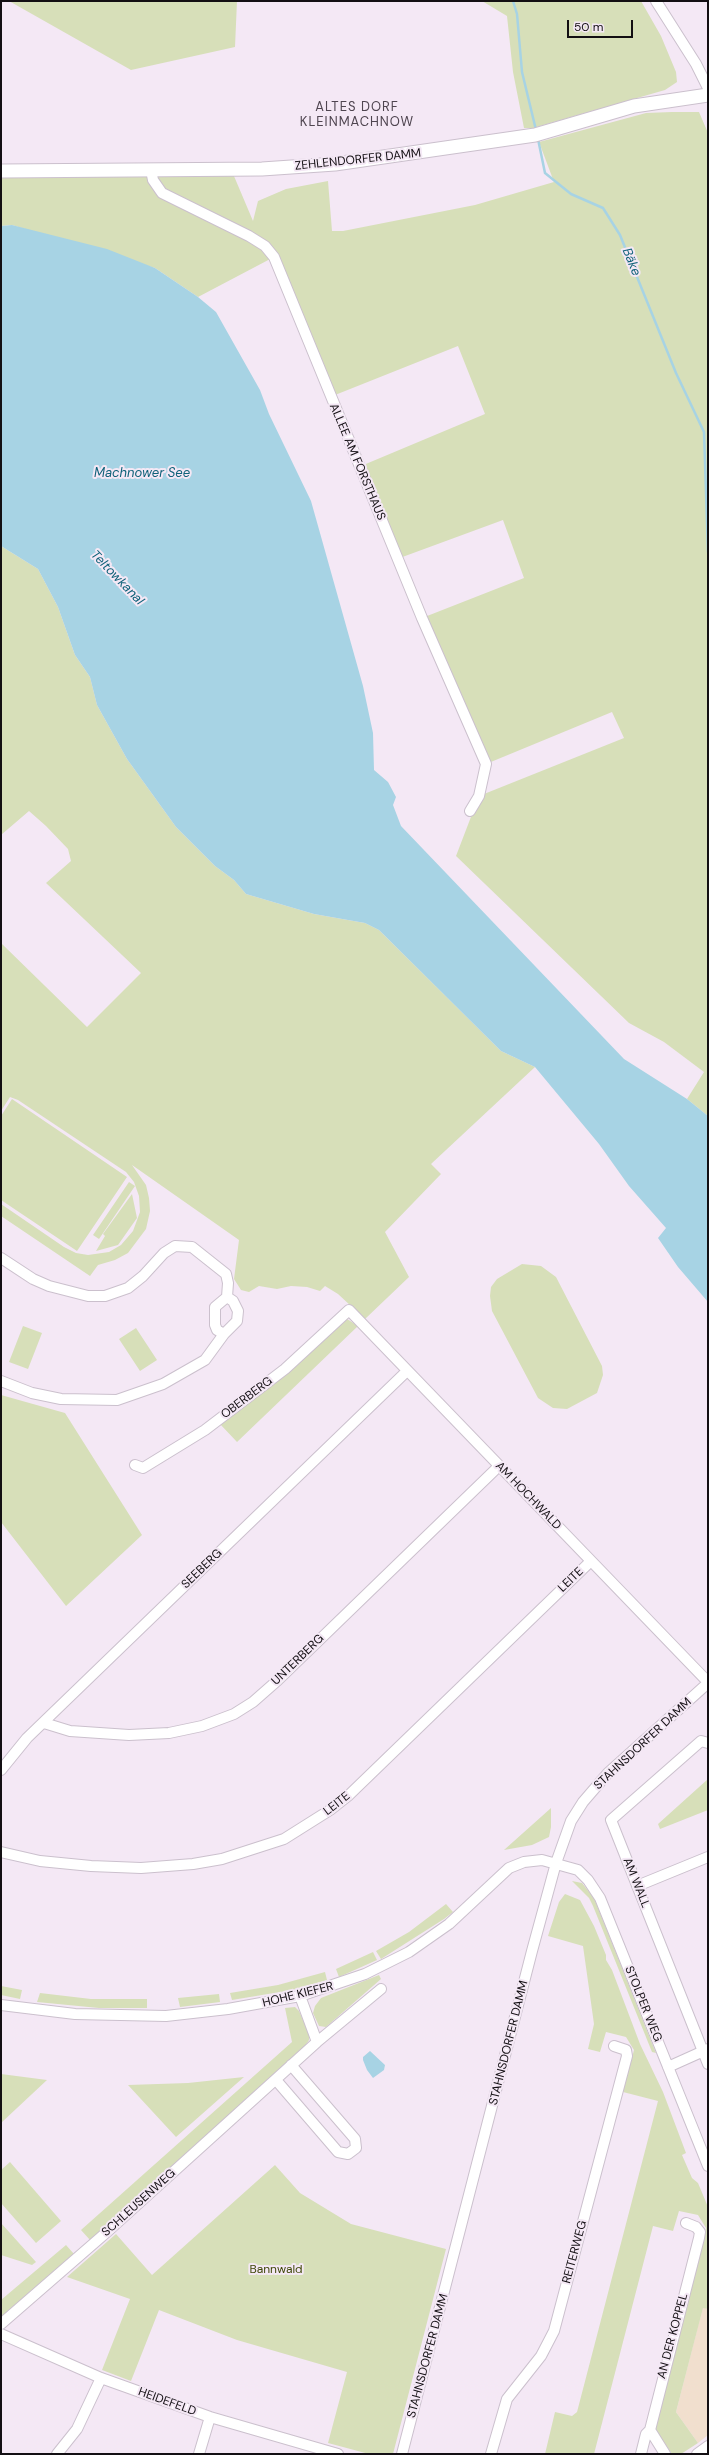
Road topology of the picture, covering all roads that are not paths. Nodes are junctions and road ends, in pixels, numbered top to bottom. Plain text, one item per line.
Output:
1 (656, 1) edge
2 (708, 88) edge
3 (708, 95) edge
4 (151, 170) junction
5 (1, 171) edge
6 (470, 811) dead end
7 (1, 1258) edge
8 (227, 1297) junction
9 (348, 1310) joint
10 (224, 1334) junction
11 (407, 1371) junction
12 (1, 1381) edge
13 (135, 1465) dead end
14 (499, 1466) junction
15 (591, 1561) junction
16 (708, 1683) edge
17 (44, 1723) junction
18 (708, 1743) edge
19 (1, 1770) edge
20 (1, 1852) edge
21 (708, 1857) edge
22 (556, 1863) junction
23 (637, 1886) junction
24 (381, 1989) dead end
25 (300, 1996) junction
26 (1, 2005) edge
27 (317, 2042) junction
28 (614, 2046) dead end
29 (705, 2050) edge
30 (708, 2064) edge
31 (291, 2065) junction
32 (668, 2067) junction
33 (276, 2080) junction
34 (708, 2166) edge
35 (686, 2223) dead end
36 (1, 2324) edge
37 (1, 2334) edge
38 (101, 2378) junction
39 (210, 2417) junction
40 (650, 2430) junction
41 (708, 2446) edge
42 (319, 2452) edge
43 (57, 2454) edge
44 (199, 2454) edge
45 (338, 2454) edge
46 (402, 2454) edge
47 (490, 2454) edge
48 (641, 2454) edge
49 (665, 2454) edge
50 (697, 2454) edge

1 - 2 street
3 - 4 main road, ZEHLENDORFER DAMM
4 - 5 main road, ZEHLENDORFER DAMM
4 - 6 street, ALLEE AM FORSTHAUS
7 - 8 street
8 - 10 street
8 - 10 street
9 - 11 street, AM HOCHWALD
9 - 13 street, OBERBERG
10 - 12 street
11 - 14 street, AM HOCHWALD
11 - 17 street, SEEBERG
14 - 15 street, AM HOCHWALD
14 - 17 street, UNTERBERG
15 - 16 street, AM HOCHWALD
15 - 20 street, LEITE
16 - 22 street, STAHNSDORFER DAMM
17 - 19 street, SEEBERG
18 - 23 street, AM WALL
21 - 23 street
22 - 25 street, HOHE KIEFER
22 - 32 street, STOLPER WEG
22 - 46 street, STAHNSDORFER DAMM
23 - 29 street, AM WALL
24 - 27 street
25 - 26 street, HOHE KIEFER
25 - 27 street
27 - 31 street, SCHLEUSENWEG
28 - 47 street, REITERWEG
29 - 30 street, AM WALL
29 - 32 street
31 - 33 street, SCHLEUSENWEG
31 - 33 street
32 - 34 street, STOLPER WEG
33 - 36 street, SCHLEUSENWEG
35 - 40 street, AN DER KOPPEL
37 - 38 street, HEIDEFELD
38 - 39 street, HEIDEFELD
38 - 43 street
39 - 42 street, HEIDEFELD
39 - 44 street
40 - 48 street
40 - 49 street
41 - 50 street
42 - 45 street, HEIDEFELD

